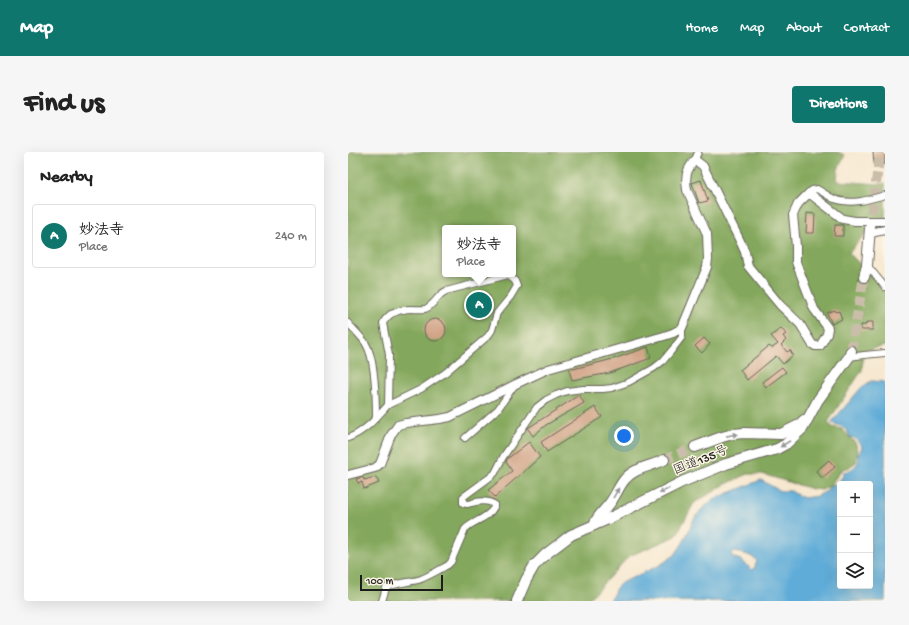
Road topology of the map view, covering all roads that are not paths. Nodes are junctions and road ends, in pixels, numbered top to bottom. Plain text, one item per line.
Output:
1 (698, 152) edge
2 (695, 160) junction
3 (809, 193) junction
4 (885, 195) edge
5 (885, 221) edge
6 (870, 230) joint
7 (885, 230) edge
8 (867, 265) junction
9 (501, 277) edge
10 (510, 277) edge
11 (864, 277) tunnel mouth
12 (885, 286) edge
13 (348, 323) edge
14 (682, 328) junction
15 (885, 353) edge
16 (850, 354) joint
17 (516, 384) junction
18 (388, 405) junction
19 (810, 415) junction
20 (376, 418) junction
21 (348, 438) edge
22 (465, 438) dead end
23 (695, 447) tunnel mouth
24 (664, 460) tunnel mouth
25 (348, 475) edge
26 (594, 525) junction
27 (382, 601) edge
28 (517, 601) edge

1 - 2 street
2 - 3 street
2 - 14 street
3 - 4 street
3 - 5 street
6 - 7 street
6 - 8 highway
8 - 11 highway
8 - 12 street
9 - 18 street
10 - 18 street
13 - 20 street
14 - 17 street
14 - 27 street
15 - 16 street
16 - 19 highway, 国道135号
17 - 22 street
17 - 25 street
18 - 20 street
23 -> 19 highway, 国道135号
19 -> 26 highway, 国道135号
20 - 21 street
26 -> 24 highway, 国道135号
26 - 28 highway, 国道135号

